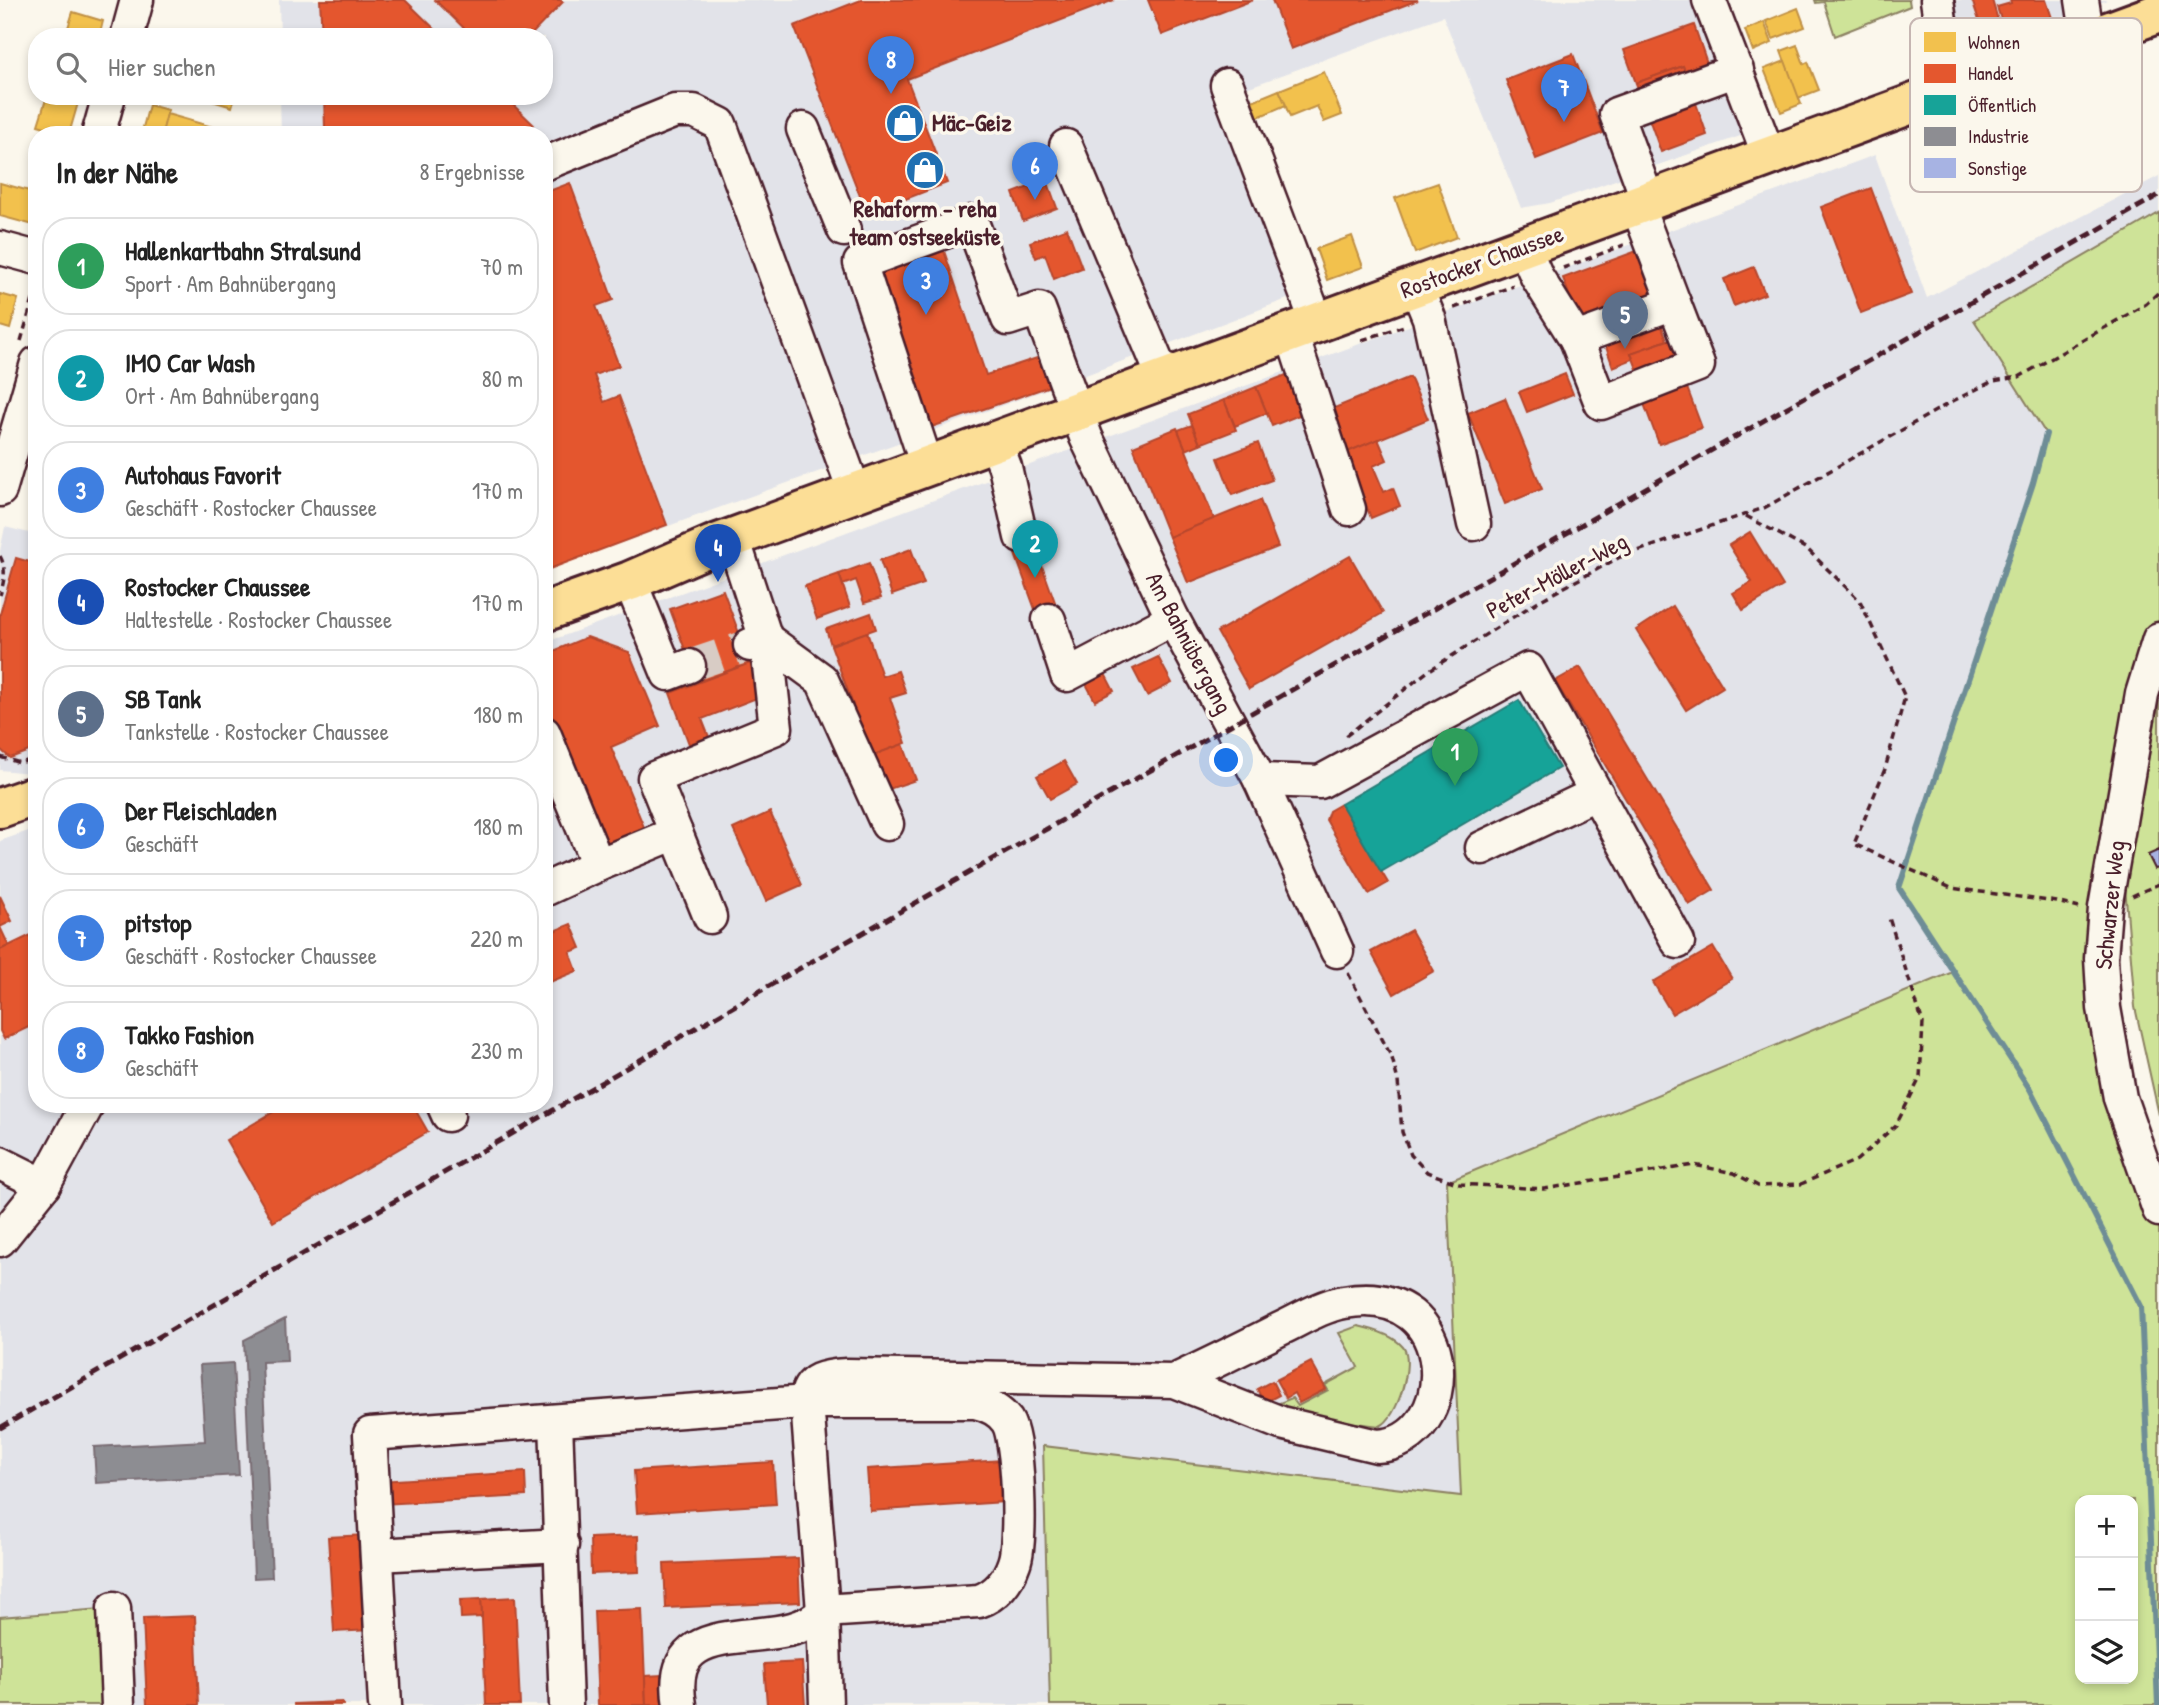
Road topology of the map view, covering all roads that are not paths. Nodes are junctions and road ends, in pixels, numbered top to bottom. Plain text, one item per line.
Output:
1 (137, 0) edge
2 (1709, 0) edge
3 (1937, 0) edge
4 (2082, 0) edge
5 (2156, 9) edge
6 (1940, 18) edge
7 (2085, 18) edge
8 (2136, 18) edge
9 (129, 28) edge
10 (1737, 70) junction
11 (1227, 85) dead end
12 (1910, 104) edge
13 (106, 105) edge
14 (101, 126) edge
15 (803, 129) dead end
16 (1066, 146) dead end
17 (1769, 156) junction
18 (553, 160) edge
19 (1642, 203) junction
20 (844, 230) dead end
21 (1524, 247) junction
22 (0, 248) edge
23 (28, 256) edge
24 (1416, 286) junction
25 (1674, 303) junction
26 (1304, 327) junction
27 (1576, 339) junction
28 (1164, 379) junction
29 (28, 394) edge
30 (1076, 411) junction
31 (995, 441) junction
32 (928, 466) junction
33 (0, 490) edge
34 (855, 492) junction
35 (1349, 509) dead end
36 (1474, 524) dead end
37 (1021, 537) dead end
38 (733, 538) junction
39 (629, 581) junction
40 (553, 609) edge
41 (1173, 619) junction
42 (1049, 620) dead end
43 (2159, 639) edge
44 (758, 642) junction
45 (689, 666) tunnel mouth
46 (553, 755) edge
47 (1260, 779) junction
48 (0, 789) edge
49 (28, 790) edge
50 (1597, 793) junction
51 (28, 798) edge
52 (0, 808) edge
53 (887, 824) dead end
54 (676, 833) junction
55 (1482, 848) dead end
56 (598, 865) junction
57 (553, 886) edge
58 (710, 917) dead end
59 (1678, 942) dead end
60 (1337, 951) road end
61 (83, 1113) edge
62 (0, 1163) edge
63 (44, 1185) junction
64 (2157, 1202) edge
65 (0, 1240) edge
66 (1174, 1381) junction
67 (807, 1402) junction
68 (556, 1421) junction
69 (562, 1545) junction
70 (377, 1555) junction
71 (114, 1608) dead end
72 (824, 1611) junction
73 (117, 1705) edge
74 (385, 1705) edge
75 (566, 1705) edge
76 (680, 1705) edge
77 (826, 1705) edge

1 - 9 street
2 - 10 street
3 - 6 street
4 - 7 street
5 - 8 main road, Rostocker Chaussee
10 - 17 street
10 - 19 street
11 - 26 street
12 - 17 main road, Rostocker Chaussee
13 - 14 street
15 - 20 street
16 - 28 street
17 - 19 main road, Rostocker Chaussee
18 - 34 street
19 - 21 main road, Rostocker Chaussee
19 - 25 street
21 - 24 main road, Rostocker Chaussee
21 - 27 street
22 - 23 street
24 - 26 main road, Rostocker Chaussee
24 - 36 street
25 - 27 street
25 - 27 street
26 - 28 main road, Rostocker Chaussee
26 - 35 street
28 - 30 main road, Rostocker Chaussee
29 - 33 street
30 - 31 main road, Rostocker Chaussee
30 - 32 street, Am Bahnübergang
30 - 41 street, Am Bahnübergang
31 - 32 main road, Rostocker Chaussee
31 - 37 street
32 - 34 main road, Rostocker Chaussee
34 - 38 main road, Rostocker Chaussee
38 - 39 main road, Rostocker Chaussee
38 - 44 street
39 - 40 main road, Rostocker Chaussee
39 - 45 street
41 - 42 street
41 - 47 street, Am Bahnübergang
43 - 64 street, Schwarzer Weg
44 - 53 street
44 - 54 street
46 - 56 street
47 - 50 street
47 - 60 street, Am Bahnübergang
48 - 49 street
50 - 55 street
50 - 59 street
51 - 52 main road
54 - 56 street
54 - 58 street
56 - 57 street
61 - 63 street
62 - 63 street
63 - 65 street
66 - 66 street
66 - 67 street
67 - 68 street
67 - 72 street
67 - 72 street
68 - 69 street
68 - 70 street
69 - 70 street
69 - 75 street
70 - 74 street
71 - 73 street
72 - 76 street
72 - 77 street

